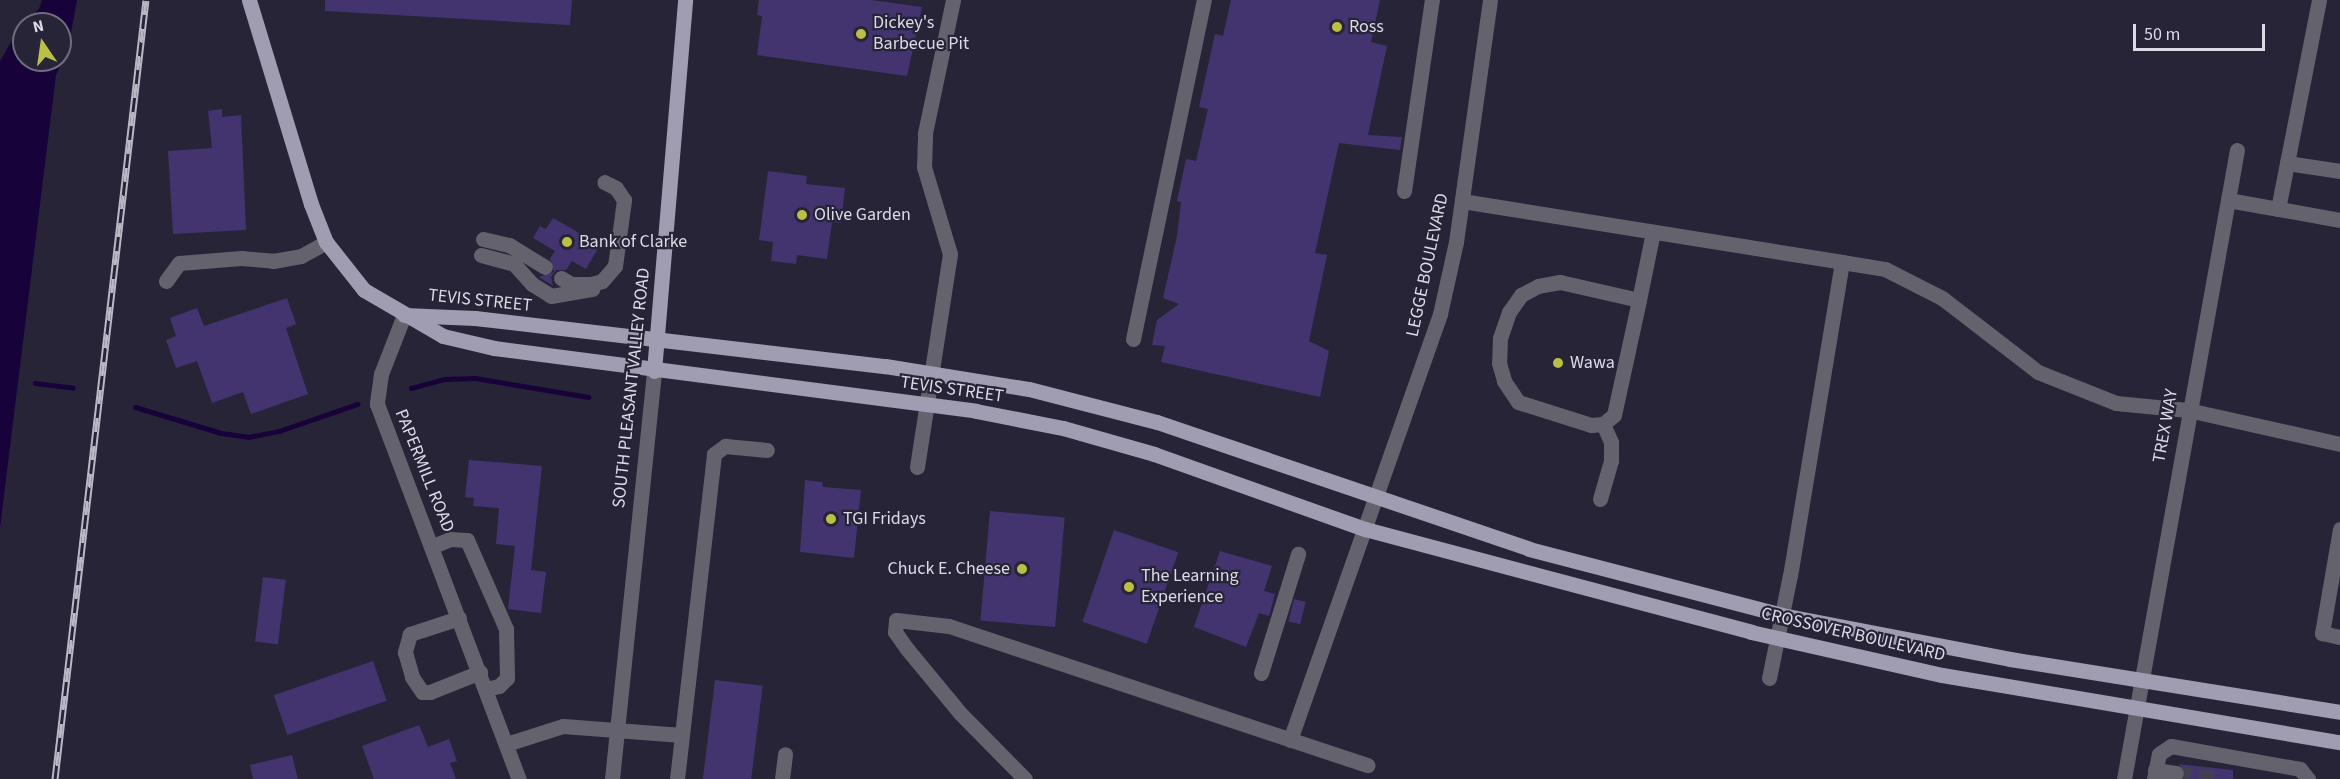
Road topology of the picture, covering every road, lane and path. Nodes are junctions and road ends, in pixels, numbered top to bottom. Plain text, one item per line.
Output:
1 (249, 0) edge
2 (684, 0) edge
3 (953, 0) edge
4 (1204, 0) edge
5 (1432, 0) edge
6 (1490, 0) edge
7 (2319, 0) edge
8 (2237, 150) dead end
9 (2287, 163) junction
10 (2340, 171) edge
11 (604, 182) dead end
12 (1404, 191) dead end
13 (2228, 200) junction
14 (1462, 201) junction
15 (2278, 209) junction
16 (2340, 220) edge
17 (1653, 232) junction
18 (483, 239) dead end
19 (326, 242) junction
20 (481, 255) dead end
21 (1842, 262) junction
22 (545, 267) dead end
23 (607, 277) junction
24 (561, 278) dead end
25 (166, 281) dead end
26 (1639, 300) junction
27 (404, 315) junction
28 (1133, 339) dead end
29 (658, 340) junction
30 (654, 371) junction
31 (932, 373) junction
32 (926, 405) junction
33 (2188, 410) junction
34 (1603, 424) junction
35 (2340, 444) edge
36 (767, 450) dead end
37 (918, 467) dead end
38 (1376, 499) junction
39 (1600, 499) dead end
40 (1365, 529) junction
41 (2340, 529) edge
42 (433, 546) junction
43 (1298, 554) dead end
44 (2335, 586) edge
45 (1782, 615) junction
46 (459, 618) junction
47 (2340, 637) edge
48 (1777, 639) junction
49 (480, 672) junction
50 (1261, 673) dead end
51 (1769, 678) dead end
52 (2141, 680) junction
53 (486, 689) junction
54 (2136, 709) junction
55 (2340, 712) edge
56 (616, 729) junction
57 (682, 735) junction
58 (1290, 740) junction
59 (2340, 742) edge
60 (506, 744) junction
61 (785, 754) dead end
62 (1367, 765) dead end
63 (2176, 773) dead end
64 (2154, 775) edge
65 (514, 777) edge
66 (612, 779) edge
67 (677, 779) edge
68 (782, 779) edge
69 (1025, 779) edge
70 (2124, 779) edge
71 (2308, 779) edge

1 - 19 main road
2 - 29 main road, SOUTH PLEASANT VALLEY ROAD
3 - 31 street
4 - 28 street
5 - 12 street
6 - 14 street, LEGGE BOULEVARD
7 - 9 street
8 - 13 street, TREX WAY
9 - 10 street
9 - 15 street
11 - 23 street
13 - 15 street
13 - 33 street, TREX WAY
14 - 17 street
14 - 38 street, LEGGE BOULEVARD
15 - 16 street
17 - 21 street
17 - 26 street
18 - 22 street
19 - 25 street
19 - 27 main road
20 - 23 street
21 - 33 street
21 - 45 street
23 - 24 street
26 - 34 street
26 - 34 street
27 - 29 main road, TEVIS STREET
27 - 30 main road, TEVIS STREET
27 - 42 street, PAPERMILL ROAD
29 - 30 main road, SOUTH PLEASANT VALLEY ROAD
29 - 31 main road, TEVIS STREET
30 - 32 main road, TEVIS STREET
30 - 56 street, SOUTH PLEASANT VALLEY ROAD
31 - 32 street
31 - 38 main road, TEVIS STREET
32 - 37 street
32 - 40 main road, TEVIS STREET
33 - 35 street
33 - 52 street, TREX WAY
34 - 39 street
36 - 57 street
38 - 40 street, LEGGE BOULEVARD
38 - 45 main road, CROSSOVER BOULEVARD
40 - 48 main road, CROSSOVER BOULEVARD
40 - 58 street, LEGGE BOULEVARD
41 - 44 street
42 - 46 street, PAPERMILL ROAD
42 - 53 street
43 - 50 street
44 - 47 street
45 - 48 street
45 - 52 main road, CROSSOVER BOULEVARD
46 - 49 street, PAPERMILL ROAD
46 - 49 street
48 - 51 street
48 - 54 main road, CROSSOVER BOULEVARD
49 - 53 street, PAPERMILL ROAD
52 - 54 street, TREX WAY
52 - 55 main road, CROSSOVER BOULEVARD
53 - 60 street, PAPERMILL ROAD
54 - 59 main road, CROSSOVER BOULEVARD
54 - 70 street, TREX WAY
56 - 57 street
56 - 60 street
56 - 66 street, SOUTH PLEASANT VALLEY ROAD
57 - 67 street
58 - 62 street
58 - 69 street
60 - 65 street, PAPERMILL ROAD
61 - 68 street
63 - 64 street
64 - 71 street

